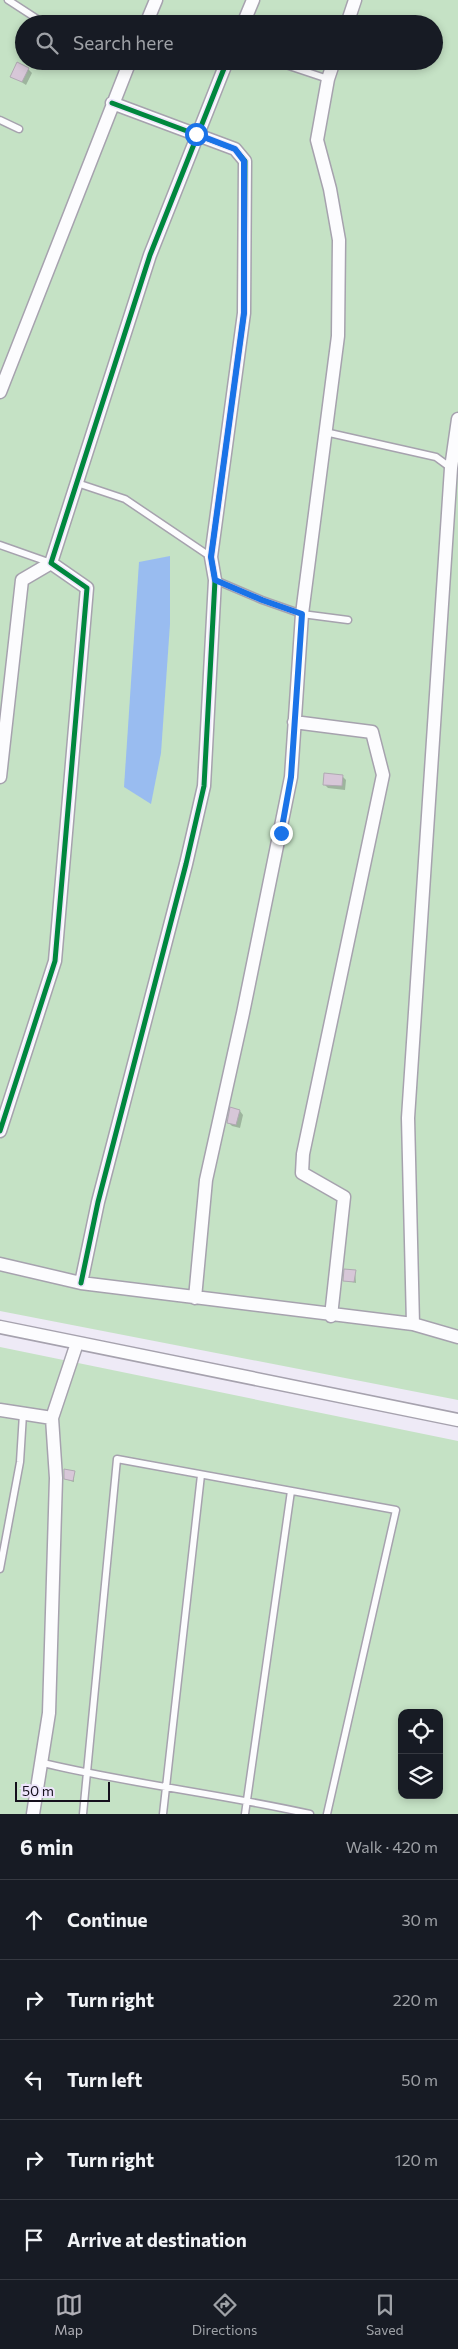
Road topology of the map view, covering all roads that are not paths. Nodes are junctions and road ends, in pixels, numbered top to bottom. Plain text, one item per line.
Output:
1 (8, 0) edge
2 (156, 0) edge
3 (253, 0) edge
4 (355, 0) edge
5 (31, 15) edge
6 (150, 15) edge
7 (246, 15) edge
8 (350, 15) edge
9 (126, 70) edge
10 (223, 70) edge
11 (301, 70) edge
12 (331, 70) edge
13 (328, 79) junction
14 (112, 103) junction
15 (0, 120) edge
16 (19, 129) dead end
17 (196, 134) junction
18 (0, 392) edge
19 (458, 419) edge
20 (325, 432) junction
21 (451, 468) junction
22 (77, 483) junction
23 (0, 545) edge
24 (211, 557) junction
25 (51, 563) junction
26 (215, 580) junction
27 (302, 614) junction
28 (348, 620) dead end
29 (294, 722) junction
30 (0, 777) edge
31 (0, 1131) edge
32 (0, 1264) edge
33 (82, 1283) junction
34 (194, 1298) junction
35 (332, 1316) junction
36 (413, 1324) junction
37 (0, 1327) edge
38 (458, 1337) edge
39 (77, 1342) junction
40 (0, 1410) edge
41 (23, 1414) junction
42 (52, 1418) junction
43 (458, 1420) edge
44 (201, 1474) junction
45 (291, 1491) junction
46 (0, 1569) edge
47 (42, 1763) junction
48 (88, 1774) junction
49 (166, 1787) junction
50 (247, 1800) junction
51 (34, 1814) edge
52 (82, 1814) edge
53 (163, 1814) edge
54 (245, 1814) edge
55 (310, 1814) edge
56 (327, 1814) edge

1 - 5 lane
2 - 6 street
3 - 7 street
4 - 8 street
9 - 14 street
10 - 17 street
11 - 13 lane
12 - 13 street
13 - 20 street
14 - 17 street
14 - 18 street
15 - 16 lane
17 - 22 street
17 - 24 street
19 - 21 street
20 - 21 lane
20 - 27 street
21 - 36 street
22 - 24 lane
22 - 25 street
23 - 25 lane
24 - 26 street
25 - 30 street
25 - 31 street
26 - 27 lane
26 - 33 street
27 - 28 lane
27 - 29 street
29 - 34 street
29 - 35 street
32 - 33 street
33 - 34 street
34 - 35 street
35 - 36 street
36 - 38 street
37 - 39 street
39 - 42 street
39 - 43 street
40 - 41 street
41 - 42 street
41 - 46 lane
42 - 47 street
44 - 45 lane
44 - 48 lane
44 - 49 lane
45 - 50 lane
45 - 56 lane
47 - 48 lane
47 - 51 street
48 - 49 lane
48 - 52 lane
49 - 50 lane
49 - 53 lane
50 - 54 lane
50 - 55 lane

